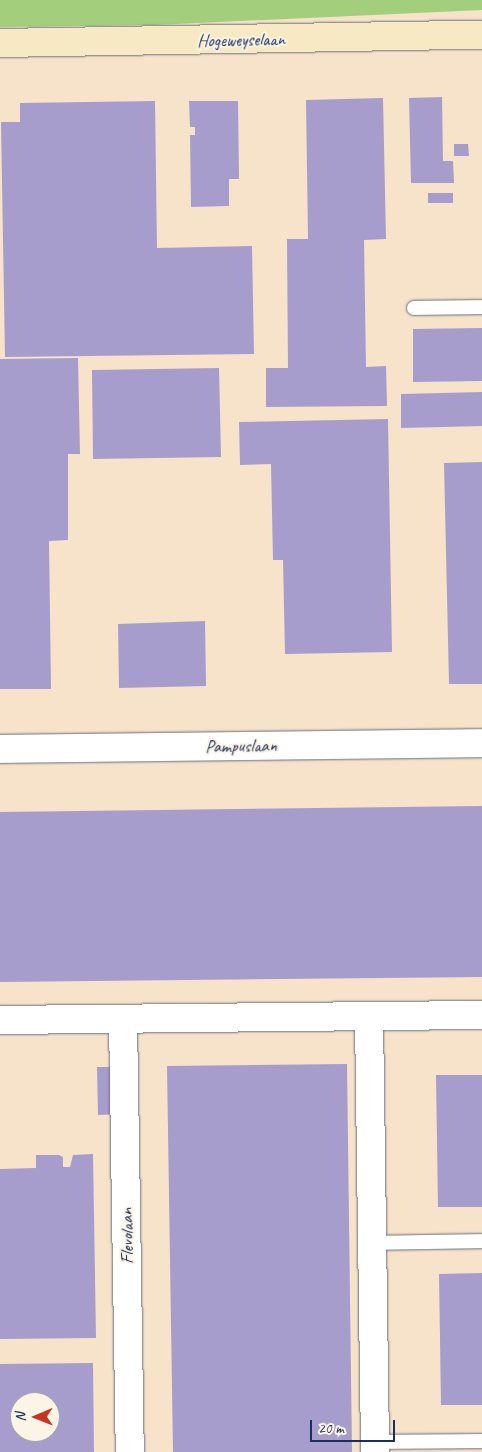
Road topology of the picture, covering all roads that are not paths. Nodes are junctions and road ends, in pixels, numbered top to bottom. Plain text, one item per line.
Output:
1 (482, 35) edge
2 (0, 43) edge
3 (482, 307) edge
4 (414, 308) dead end
5 (482, 743) edge
6 (0, 749) edge
7 (482, 1015) edge
8 (369, 1017) junction
9 (0, 1020) edge
10 (124, 1020) junction
11 (482, 1241) edge
12 (372, 1243) junction
13 (482, 1440) edge
14 (375, 1447) edge
15 (130, 1452) edge

1 - 2 main road, Hogeweyselaan
3 - 4 lane
5 - 6 street, Pampuslaan
7 - 8 street
8 - 10 street
8 - 12 street
9 - 10 street
10 - 15 street, Flevolaan
11 - 12 lane
12 - 14 street
13 - 14 lane

